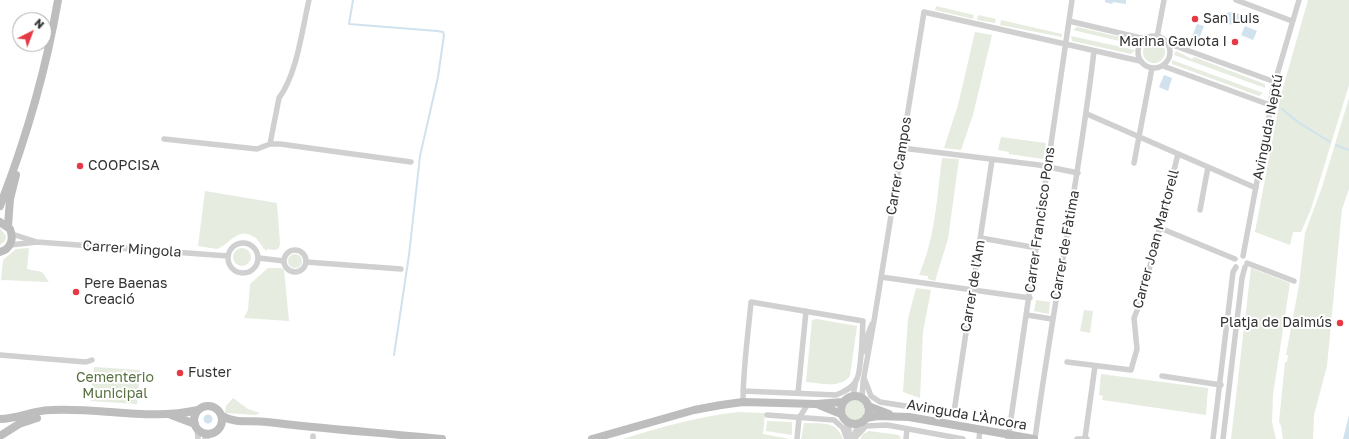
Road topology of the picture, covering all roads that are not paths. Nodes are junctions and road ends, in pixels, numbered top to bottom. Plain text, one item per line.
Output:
1 (58, 0) edge
2 (309, 0) edge
3 (1072, 0) edge
4 (1164, 0) edge
5 (1236, 0) edge
6 (1298, 0) edge
7 (1069, 21) junction
8 (1292, 21) junction
9 (1157, 36) junction
10 (1145, 39) junction
11 (1066, 44) junction
12 (1167, 44) junction
13 (1094, 51) junction
14 (1140, 61) junction
15 (1163, 66) junction
16 (1152, 68) junction
17 (1275, 82) junction
18 (1270, 105) junction
19 (1087, 114) junction
20 (31, 116) junction
21 (1139, 137) junction
22 (164, 139) dead end
23 (270, 144) junction
24 (902, 148) junction
25 (1178, 154) junction
26 (992, 160) junction
27 (411, 162) dead end
28 (1134, 163) dead end
29 (1049, 167) junction
30 (1208, 167) junction
31 (1078, 173) junction
32 (1256, 188) junction
33 (0, 206) edge
34 (1200, 210) dead end
35 (4, 224) edge
36 (1160, 228) junction
37 (12, 234) junction
38 (981, 238) junction
39 (37, 242) junction
40 (10, 245) junction
41 (1037, 248) junction
42 (0, 252) edge
43 (228, 256) junction
44 (1243, 256) junction
45 (259, 258) junction
46 (1235, 259) junction
47 (284, 260) junction
48 (306, 262) junction
49 (1246, 265) junction
50 (1236, 267) junction
51 (401, 269) dead end
52 (882, 277) junction
53 (1294, 281) dead end
54 (973, 290) junction
55 (1030, 298) junction
56 (806, 311) junction
57 (1027, 315) junction
58 (1052, 319) junction
59 (874, 321) junction
60 (0, 355) edge
61 (861, 358) junction
62 (92, 360) dead end
63 (1067, 362) dead end
64 (1095, 366) junction
65 (1162, 376) dead end
66 (864, 378) junction
67 (856, 380) junction
68 (1221, 385) junction
69 (743, 391) junction
70 (798, 393) junction
71 (853, 396) junction
72 (862, 398) junction
73 (743, 402) junction
74 (844, 402) junction
75 (812, 404) junction
76 (868, 406) junction
77 (62, 410) junction
78 (198, 410) junction
79 (171, 415) junction
80 (767, 415) dead end
81 (222, 416) junction
82 (896, 416) junction
83 (843, 417) junction
84 (799, 418) junction
85 (866, 418) junction
86 (0, 419) edge
87 (242, 422) junction
88 (859, 424) junction
89 (0, 426) edge
90 (196, 426) junction
91 (907, 429) junction
92 (980, 429) junction
93 (211, 434) edge
94 (0, 435) edge
95 (390, 437) edge
96 (1008, 437) edge
97 (198, 439) edge
98 (442, 439) edge
99 (592, 439) edge
100 (797, 439) edge
101 (850, 439) edge
102 (906, 439) edge
103 (963, 439) edge
104 (978, 439) edge
105 (1034, 439) edge
106 (1077, 439) edge
107 (1086, 439) edge
108 (1214, 439) edge
109 (1223, 439) edge

1 - 20 street
2 - 23 street
3 - 7 street, Carrer Francisco Pons
4 - 9 street
5 - 8 street
6 - 8 street, Avinguda Neptú
7 - 10 street
7 - 11 street, Carrer Francisco Pons
8 - 17 street, Avinguda Neptú
9 - 10 street
9 - 12 street
10 - 14 street
11 - 13 street
11 - 24 street, Carrer Campos
11 - 29 street, Carrer Francisco Pons
12 - 15 street
12 - 17 street
13 - 14 street
13 - 19 street, Carrer de Fàtima
14 - 16 street
15 - 16 street
15 - 18 street
16 - 21 street
17 - 18 street, Avinguda Neptú
18 - 32 street, Avinguda Neptú
19 - 21 street
19 - 31 street, Carrer de Fàtima
20 - 33 street
20 - 35 street
21 - 25 street
21 - 28 street
22 - 23 street
23 - 27 street
24 - 26 street
24 - 52 street, Carrer Campos
25 - 30 street
25 - 36 street, Carrer Joan Martorell
26 - 29 street
26 - 38 street, Carrer de l'Am
29 - 31 street
29 - 41 street, Carrer Francisco Pons
30 - 32 street
30 - 34 street
31 - 58 street, Carrer de Fàtima
32 - 44 street, Avinguda Neptú
35 - 37 street
36 - 46 street
36 - 64 street, Carrer Joan Martorell
37 - 39 street, Carrer Mingola
37 - 40 street
38 - 41 street
38 - 54 street, Carrer de l'Am
39 - 40 street, Carrer Mingola
39 - 43 street, Carrer Mingola
40 - 42 street
41 - 55 street, Carrer Francisco Pons
43 - 45 street
43 - 45 street
44 - 46 street
44 - 49 street
45 - 47 street
46 - 50 street
47 - 48 street
47 - 48 street
48 - 51 street
49 - 50 street
49 - 53 street
49 - 109 street
50 - 68 street
52 - 54 street
52 - 59 street, Carrer Campos
54 - 55 street
54 - 66 street, Carrer de l'Am
55 - 57 street, Carrer Francisco Pons
56 - 61 street
56 - 69 street
56 - 70 street
57 - 58 street
57 - 96 street, Carrer Francisco Pons
58 - 105 street, Carrer de Fàtima
59 - 61 street
59 - 66 street
60 - 62 street
61 - 67 street
63 - 64 street
64 - 107 street
65 - 68 street
66 - 72 street
67 - 70 street
67 - 71 street
68 - 108 street
69 - 70 street
69 - 73 street
71 - 72 street
71 - 74 street
72 - 76 street
73 - 75 street
73 - 99 street
74 - 75 street
74 - 83 street
75 - 83 street
75 - 84 street
76 - 82 street, Avinguda L'Àncora
76 - 85 street
77 - 79 street
77 - 86 street
77 - 94 street
78 - 79 street
78 - 81 street
78 - 90 street
79 - 90 street
80 - 84 street
81 - 87 street
81 - 93 street
82 - 85 street, Avinguda L'Àncora
82 - 92 street, Avinguda L'Àncora
83 - 88 street
83 - 101 street
84 - 100 street
84 - 101 street
85 - 88 street
87 - 93 street
87 - 95 street
88 - 101 street
89 - 94 street
90 - 93 street
90 - 97 street
91 - 101 street
91 - 102 street
91 - 103 street
92 - 96 street, Avinguda L'Àncora
92 - 104 street
95 - 98 street
96 - 105 street, Avinguda L'Àncora
106 - 107 street

